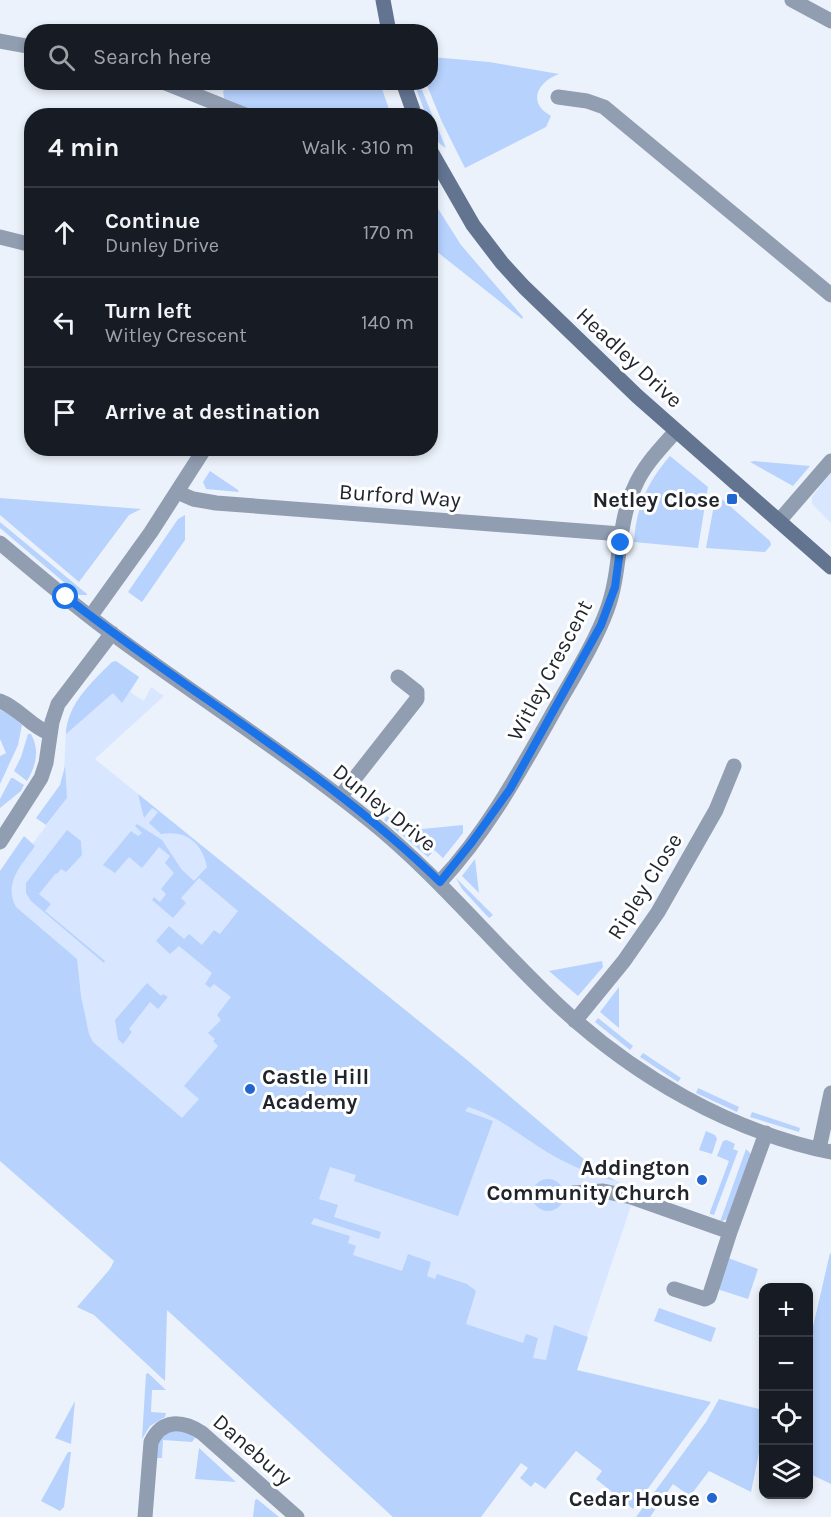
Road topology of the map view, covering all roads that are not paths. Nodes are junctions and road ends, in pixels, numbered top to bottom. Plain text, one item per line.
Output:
1 (383, 0) edge
2 (792, 0) edge
3 (831, 21) edge
4 (388, 24) edge
5 (0, 41) edge
6 (24, 46) edge
7 (183, 90) edge
8 (406, 90) edge
9 (558, 98) dead end
10 (228, 108) edge
11 (412, 108) edge
12 (438, 168) edge
13 (0, 237) edge
14 (24, 243) edge
15 (831, 295) edge
16 (676, 431) junction
17 (200, 456) edge
18 (831, 461) edge
19 (177, 492) junction
20 (779, 521) junction
21 (621, 534) junction
22 (0, 543) edge
23 (831, 567) edge
24 (90, 617) junction
25 (112, 633) junction
26 (398, 677) dead end
27 (0, 701) edge
28 (50, 733) junction
29 (734, 766) dead end
30 (340, 797) junction
31 (0, 842) edge
32 (440, 882) junction
33 (575, 1021) junction
34 (831, 1094) edge
35 (766, 1133) junction
36 (825, 1150) edge
37 (573, 1193) dead end
38 (730, 1232) junction
39 (674, 1289) dead end
40 (145, 1517) edge
41 (297, 1517) edge

1 - 4 street
2 - 3 street
5 - 6 street
7 - 10 street
8 - 11 street
9 - 15 street
12 - 16 street, Headley Drive
13 - 14 street
16 - 20 street, Headley Drive
16 - 21 street, Witley Crescent
17 - 19 street
18 - 20 street
19 - 21 street, Burford Way
19 - 24 street
20 - 23 street, Headley Drive
21 - 32 street, Witley Crescent
22 - 24 street, Dunley Drive
24 - 25 street, Dunley Drive
25 - 28 street
25 - 30 street, Dunley Drive
26 - 30 street
27 - 28 street
28 - 31 street
29 - 33 street, Ripley Close
30 - 32 street, Dunley Drive
32 - 33 street, Dunley Drive
33 - 35 street, Dunley Drive
34 - 36 street
35 - 36 street, Dunley Drive
35 - 38 street
37 - 38 street
38 - 39 street
40 - 41 street, Danebury

